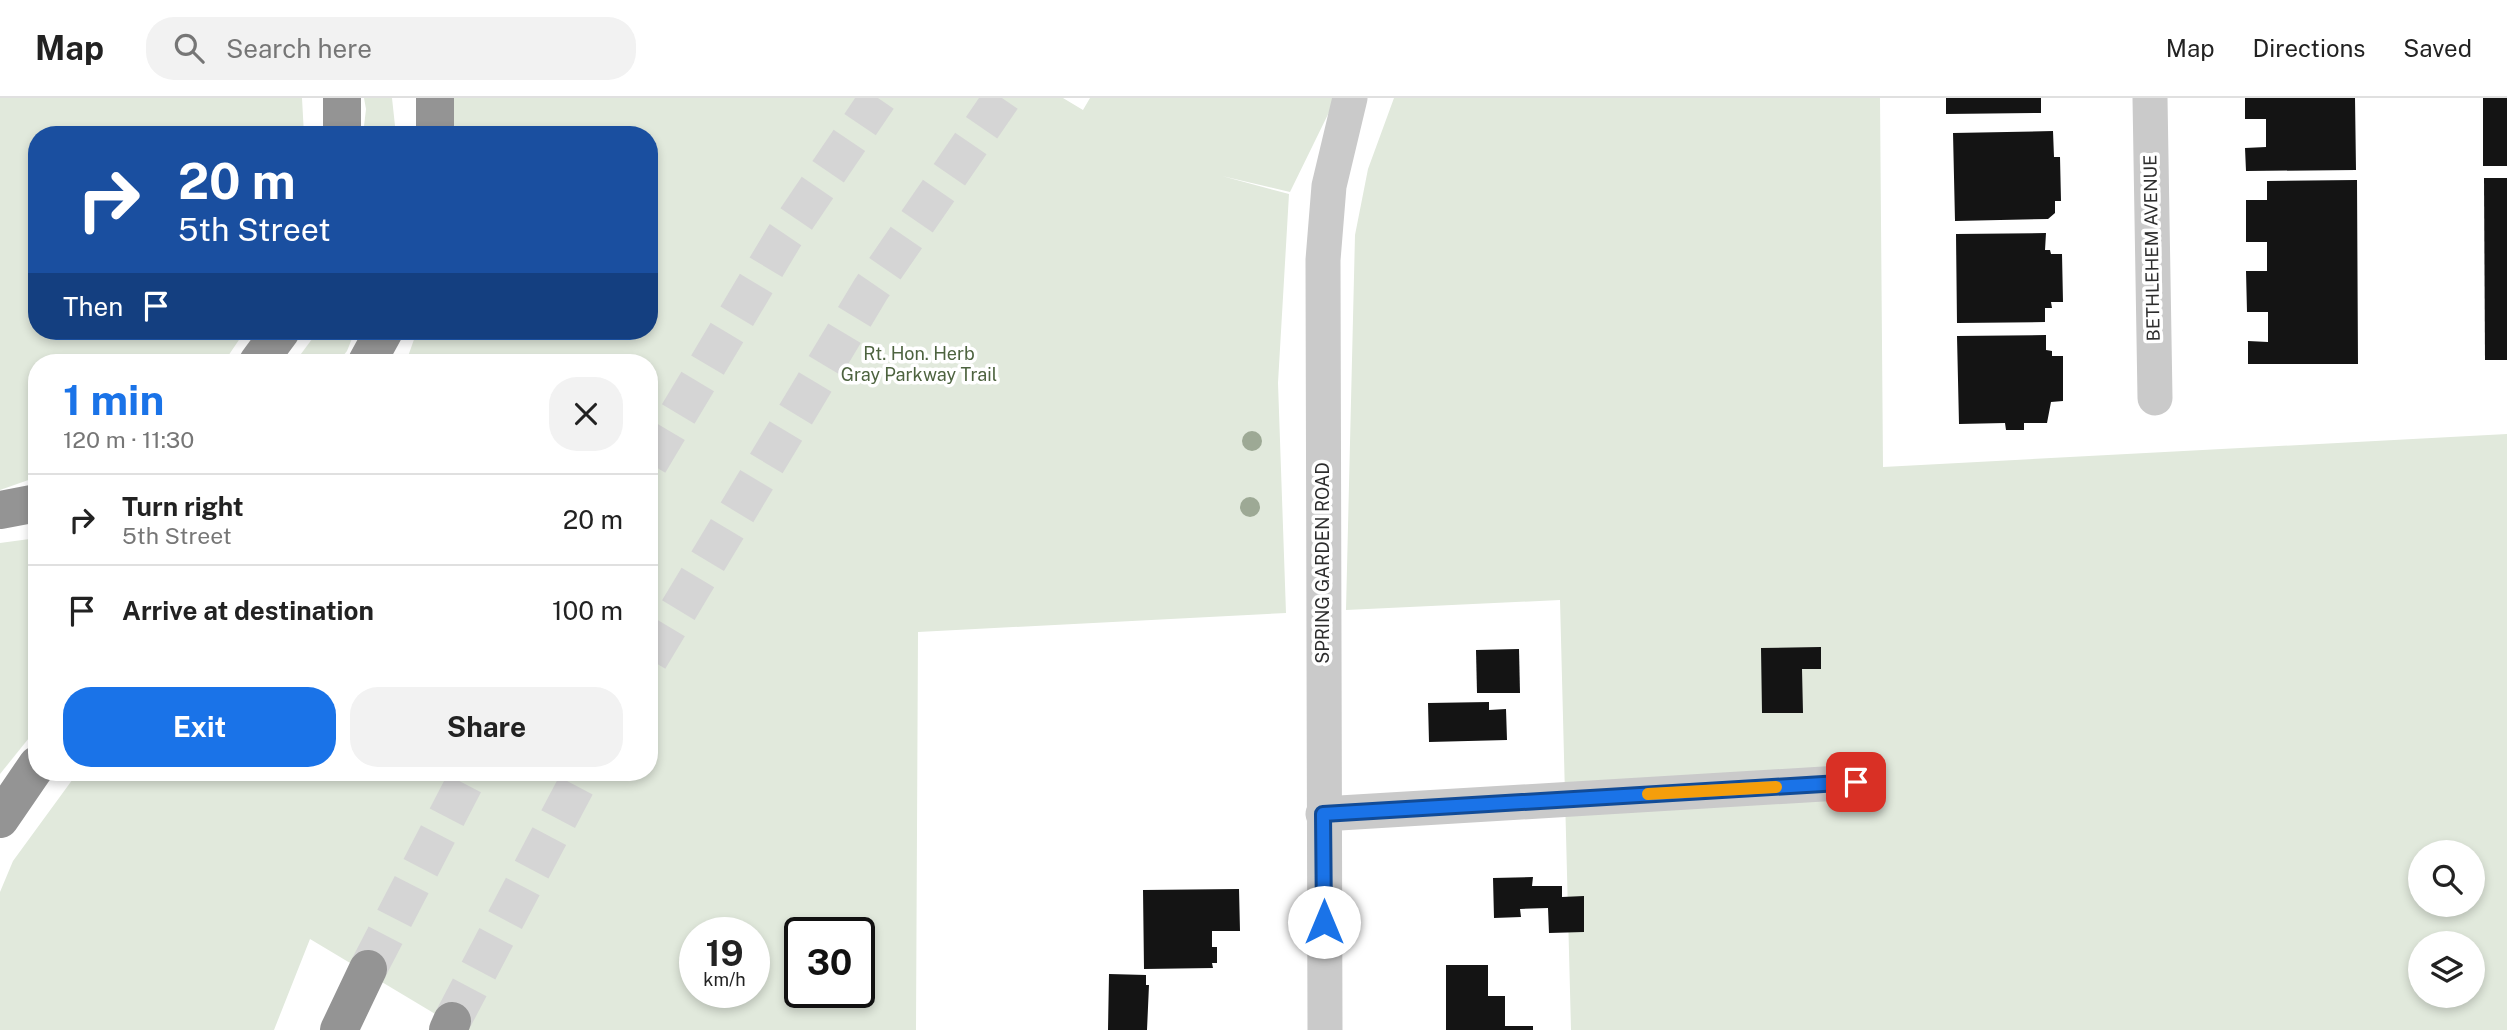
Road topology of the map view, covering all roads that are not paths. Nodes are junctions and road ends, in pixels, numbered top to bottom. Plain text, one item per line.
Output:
1 (342, 98) edge
2 (435, 98) edge
3 (1350, 98) edge
4 (2150, 98) edge
5 (342, 126) edge
6 (435, 126) edge
7 (2155, 398) dead end
8 (28, 505) edge
9 (0, 510) edge
10 (28, 778) edge
11 (1856, 782) dead end
12 (1323, 814) junction
13 (0, 819) edge
14 (368, 969) tunnel mouth
15 (339, 1030) edge
16 (1325, 1030) edge

1 - 5 highway
2 - 6 highway
3 - 12 street, SPRING GARDEN ROAD
4 - 7 street, BETHLEHEM AVENUE
8 - 9 highway
10 - 13 highway
11 - 12 street
12 - 16 street, SPRING GARDEN ROAD
14 - 15 highway

